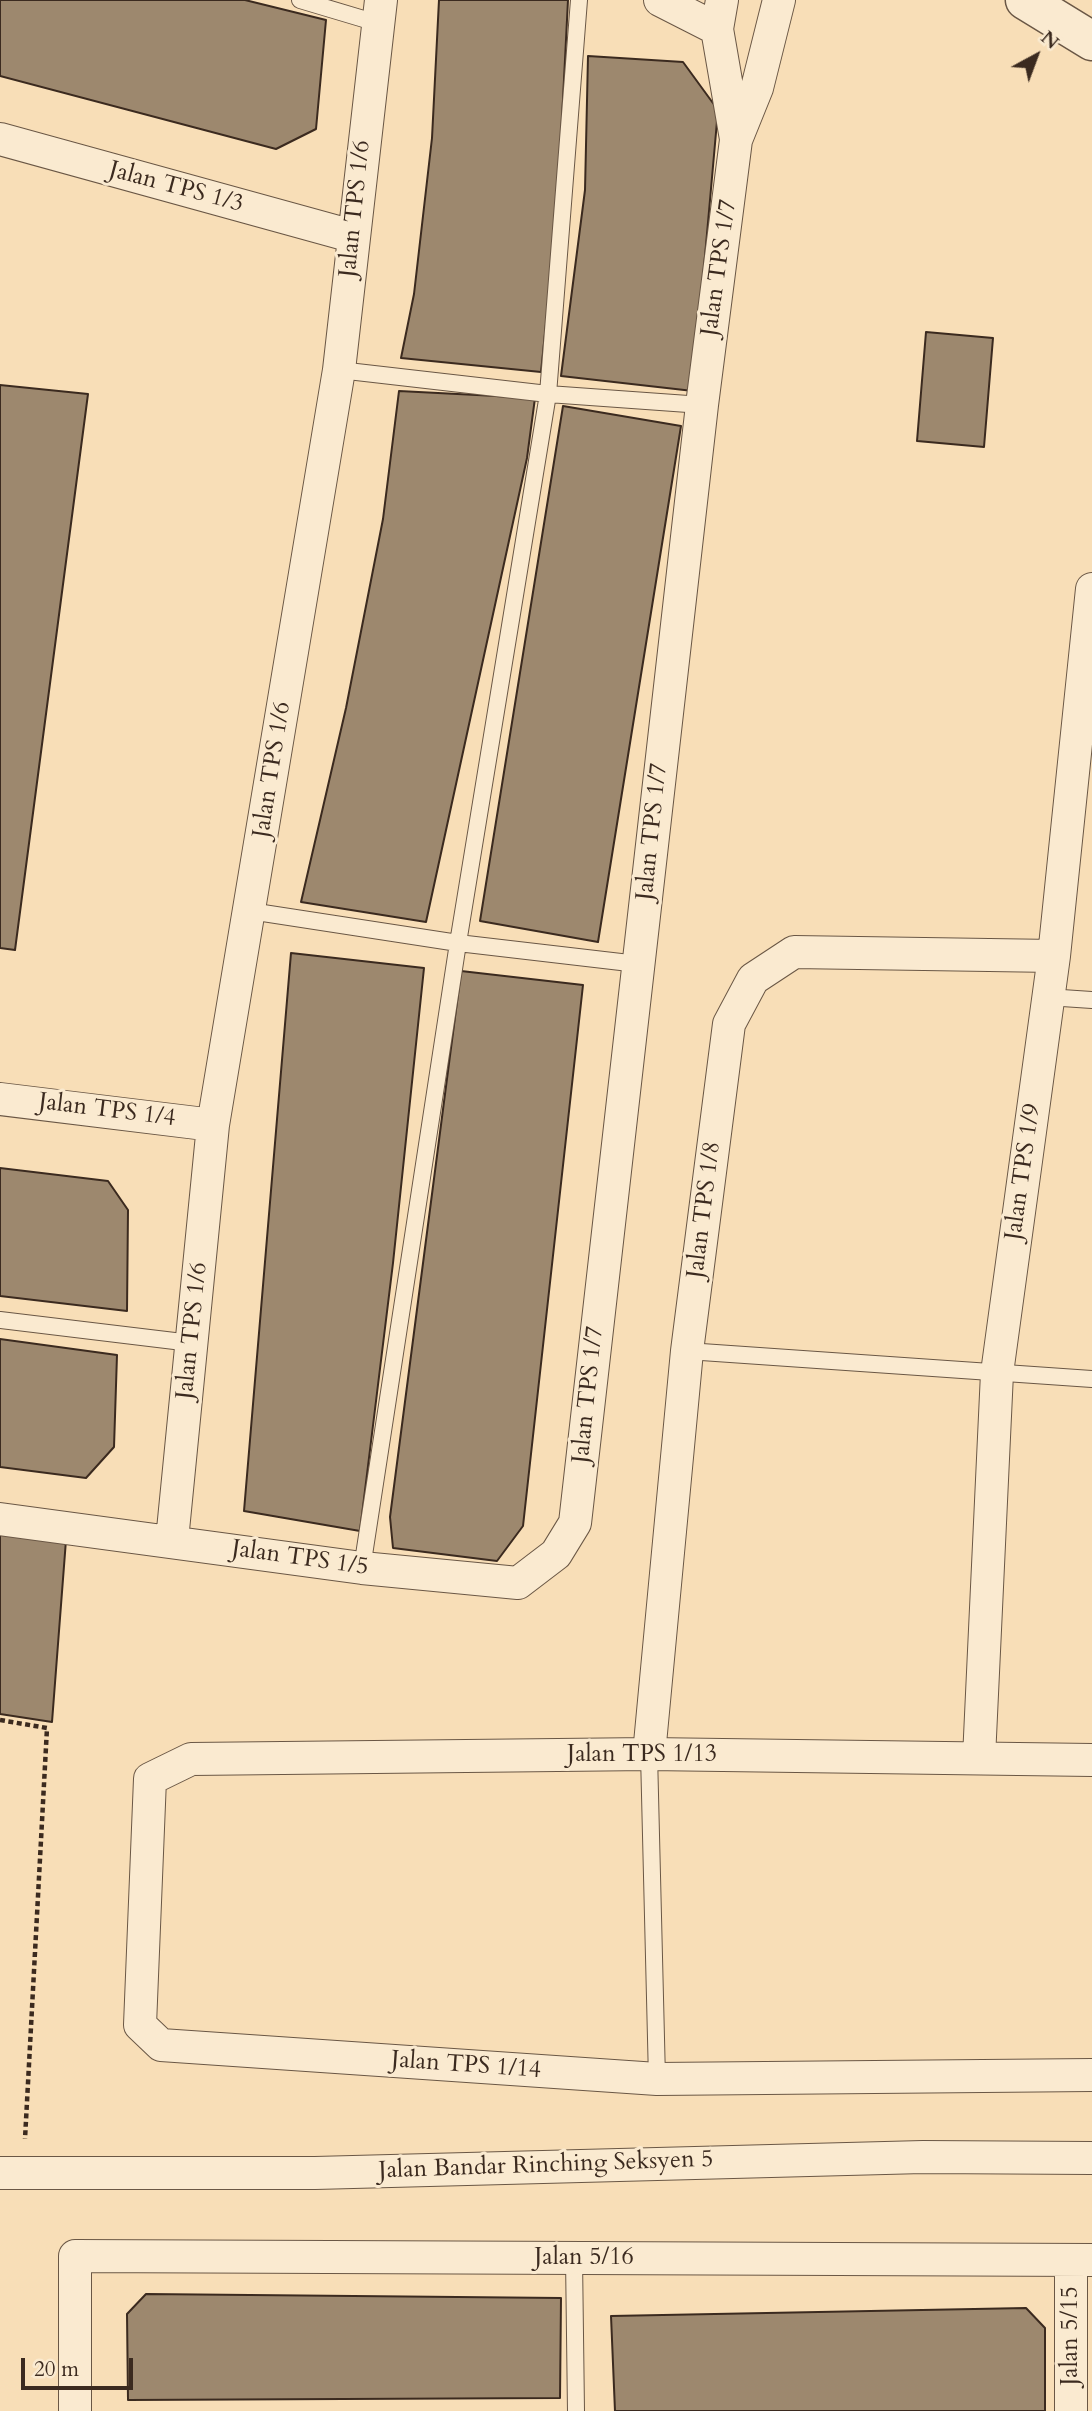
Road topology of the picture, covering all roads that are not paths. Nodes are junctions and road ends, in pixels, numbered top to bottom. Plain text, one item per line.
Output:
1 (300, 0) edge
2 (579, 0) edge
3 (660, 0) edge
4 (779, 0) edge
5 (1025, 0) edge
6 (379, 12) edge
7 (720, 15) edge
8 (1092, 41) edge
9 (0, 139) edge
10 (736, 140) junction
11 (352, 236) junction
12 (339, 370) junction
13 (548, 394) junction
14 (702, 405) junction
15 (1092, 589) edge
16 (250, 911) junction
17 (458, 943) junction
18 (1054, 956) junction
19 (638, 964) junction
20 (1047, 997) junction
21 (1092, 1000) edge
22 (0, 1099) edge
23 (213, 1125) junction
24 (0, 1320) edge
25 (191, 1343) junction
26 (687, 1351) junction
27 (997, 1373) junction
28 (1092, 1379) edge
29 (0, 1519) edge
30 (575, 1523) joint
31 (172, 1540) junction
32 (362, 1568) junction
33 (649, 1754) junction
34 (979, 1758) junction
35 (191, 1759) joint
36 (1092, 1760) edge
37 (1092, 2075) edge
38 (657, 2080) junction
39 (1092, 2158) edge
40 (11, 2172) edge
41 (574, 2258) junction
42 (1081, 2260) edge
43 (75, 2411) edge
44 (576, 2411) edge
45 (1071, 2411) edge

1 - 6 lane
2 - 13 lane
3 - 7 street
4 - 10 street, Jalan TPS 1/7
5 - 8 street
6 - 11 street, Jalan TPS 1/6
7 - 10 street, Jalan TPS 1/7
9 - 11 street, Jalan TPS 1/3
10 - 14 street, Jalan TPS 1/7
11 - 12 street, Jalan TPS 1/6
12 - 13 lane
12 - 16 street, Jalan TPS 1/6
13 - 14 lane
13 - 17 lane
14 - 19 street, Jalan TPS 1/7
15 - 18 street, Jalan TPS 1/9
16 - 17 lane
16 - 23 street, Jalan TPS 1/6
17 - 19 lane
17 - 32 lane
18 - 20 street, Jalan TPS 1/9
18 - 26 street, Jalan TPS 1/8
19 - 30 street, Jalan TPS 1/7
20 - 21 lane
20 - 27 street, Jalan TPS 1/9
22 - 23 street, Jalan TPS 1/4
23 - 25 street, Jalan TPS 1/6
24 - 25 lane
25 - 31 street, Jalan TPS 1/6
26 - 27 lane
26 - 33 street, Jalan TPS 1/8
27 - 28 lane
27 - 34 street, Jalan TPS 1/9
29 - 31 street, Jalan TPS 1/5
30 - 32 street, Jalan TPS 1/5
31 - 32 street, Jalan TPS 1/5
33 - 34 street, Jalan TPS 1/13
33 - 35 street, Jalan TPS 1/13
33 - 38 lane
34 - 36 street, Jalan TPS 1/13
35 - 38 street, Jalan TPS 1/14
37 - 38 street, Jalan TPS 1/14
39 - 40 street, Jalan Bandar Rinching Seksyen 5
41 - 42 street, Jalan 5/16
41 - 43 street, Jalan 5/16
41 - 44 lane
42 - 45 street, Jalan 5/15

